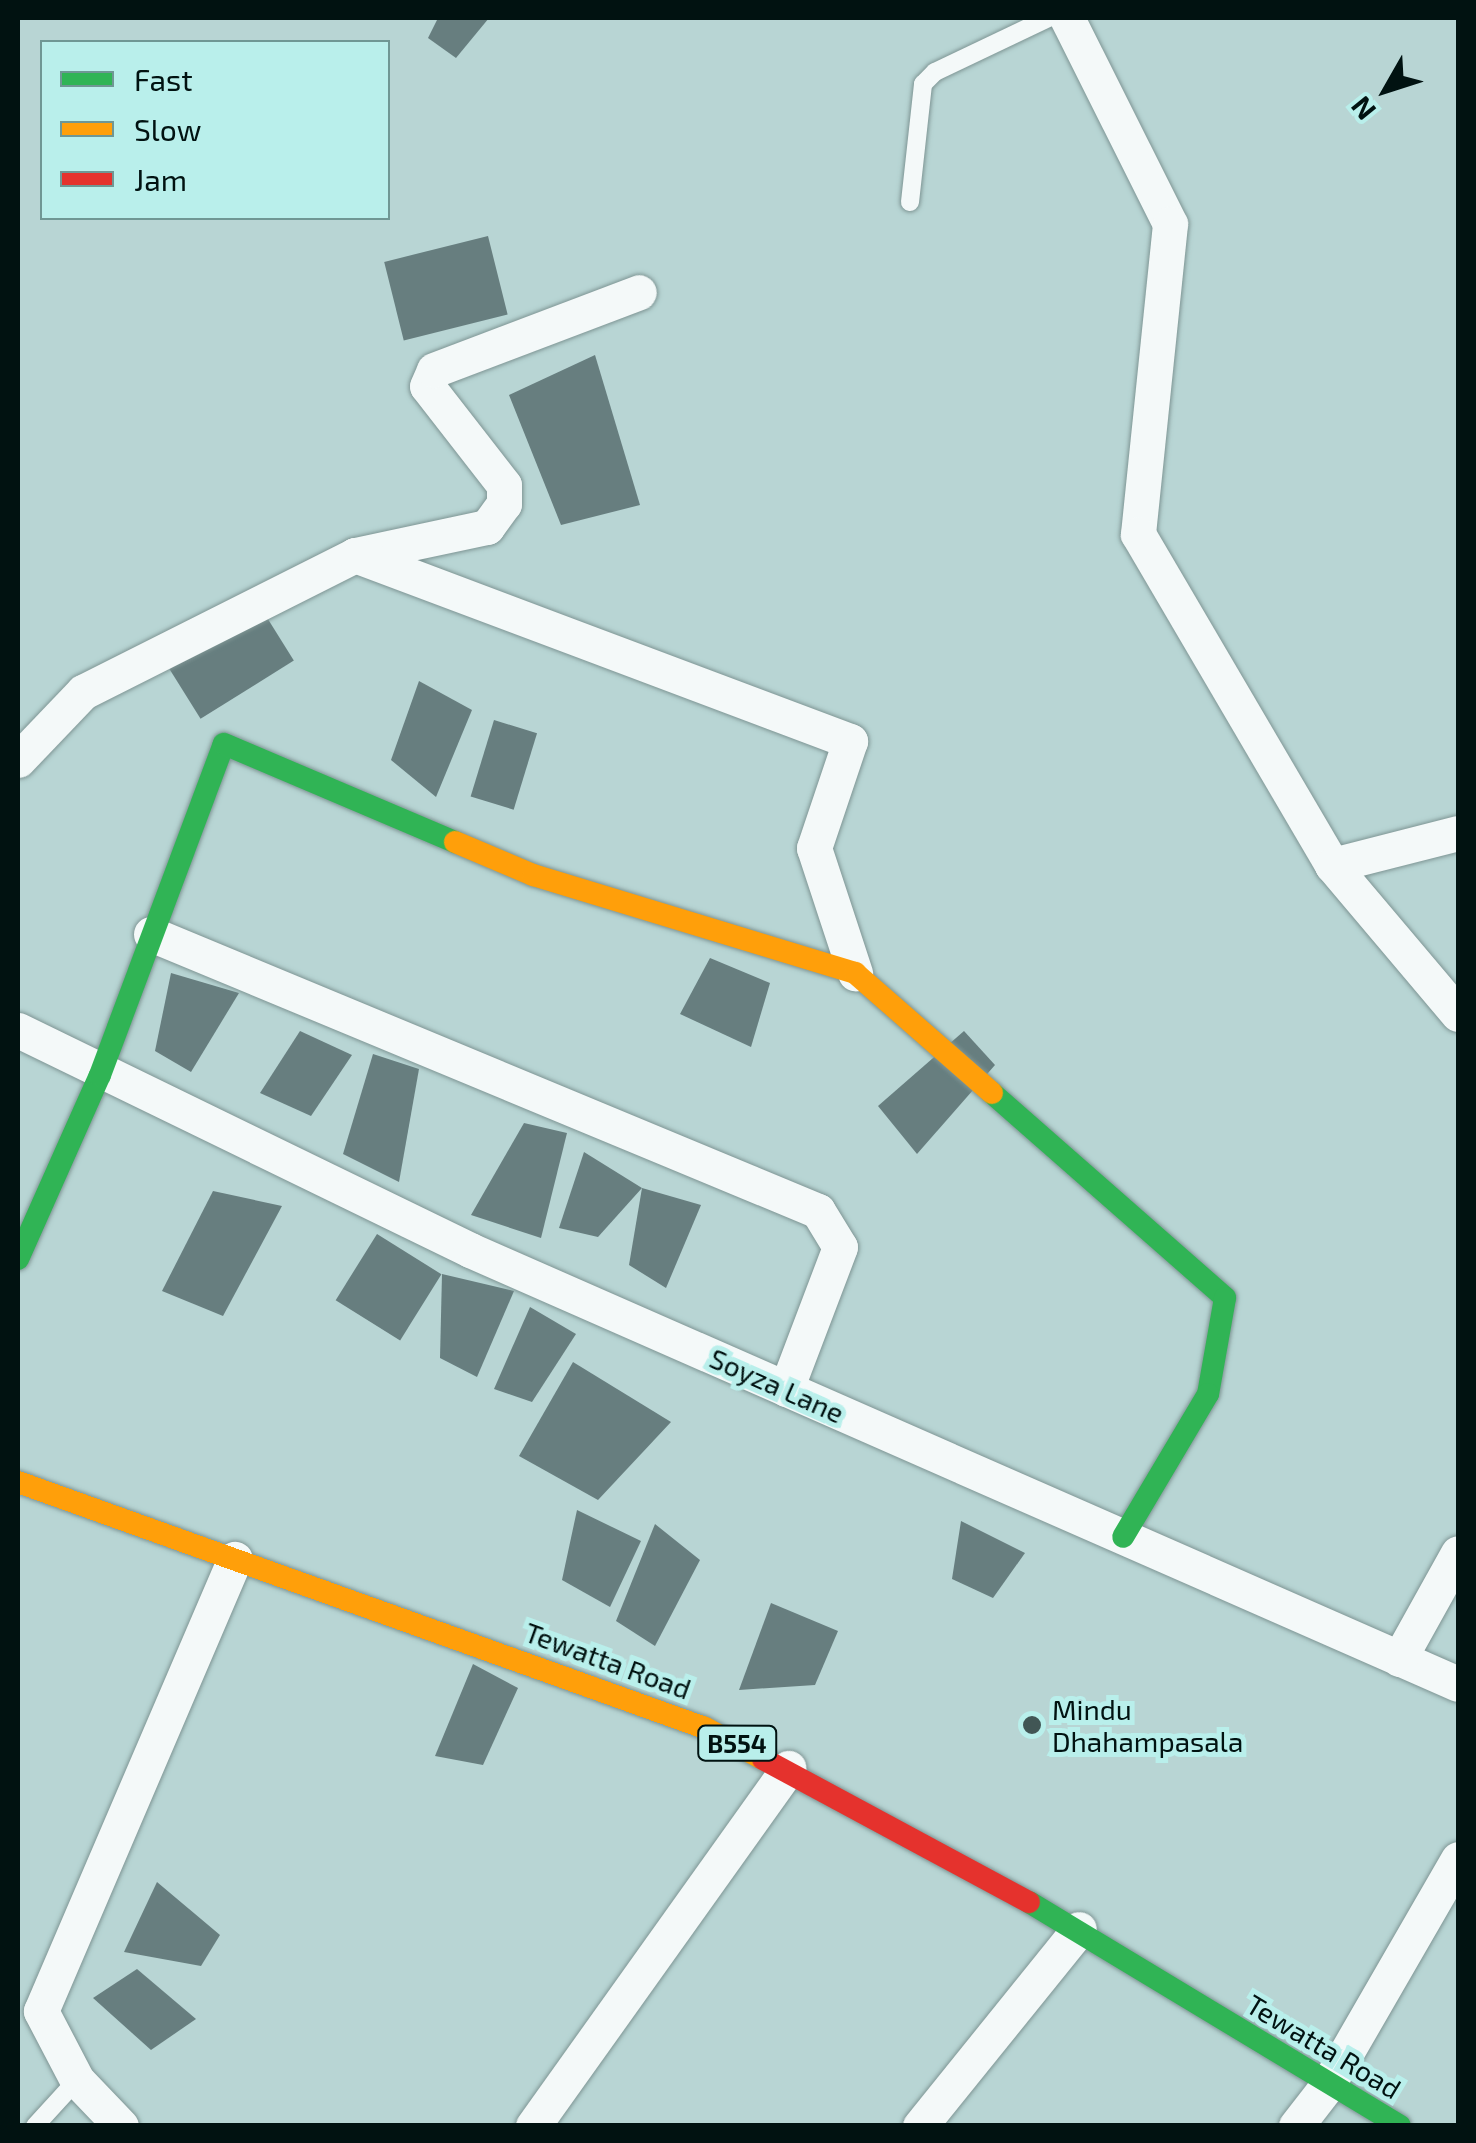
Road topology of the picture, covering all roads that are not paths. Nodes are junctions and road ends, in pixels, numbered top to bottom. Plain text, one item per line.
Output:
1 (1048, 18) edge
2 (1068, 18) edge
3 (910, 202) dead end
4 (639, 292) dead end
5 (355, 555) junction
6 (18, 760) edge
7 (1458, 833) edge
8 (1332, 865) junction
9 (150, 934) junction
10 (855, 973) junction
11 (1458, 1014) edge
12 (18, 1030) edge
13 (100, 1075) junction
14 (18, 1259) edge
15 (786, 1389) junction
16 (18, 1482) edge
17 (1123, 1537) junction
18 (1458, 1553) edge
19 (234, 1560) junction
20 (1399, 1659) junction
21 (1458, 1684) edge
22 (788, 1768) junction
23 (1458, 1859) edge
24 (1079, 1930) junction
25 (77, 2080) junction
26 (1326, 2086) junction
27 (35, 2126) edge
28 (121, 2126) edge
29 (533, 2126) edge
30 (920, 2126) edge
31 (1296, 2126) edge
32 (1400, 2126) edge

1 - 3 lane
2 - 8 street
4 - 5 street
5 - 6 street
5 - 10 street
7 - 8 street
8 - 11 street
9 - 10 street
9 - 13 street
9 - 15 street
10 - 17 street
12 - 13 street, Soyza Lane
13 - 14 street
13 - 15 street, Soyza Lane
15 - 17 street, Soyza Lane
16 - 19 street, Tewatta Road / B554
17 - 20 street, Soyza Lane
18 - 20 street
19 - 22 street, Tewatta Road / B554
19 - 25 street
20 - 21 street, Soyza Lane
22 - 24 street, Tewatta Road / B554
22 - 29 street
23 - 26 street
24 - 26 street, Tewatta Road / B554
24 - 30 street
25 - 27 lane
25 - 28 street
26 - 31 street
26 - 32 street, Tewatta Road / B554

